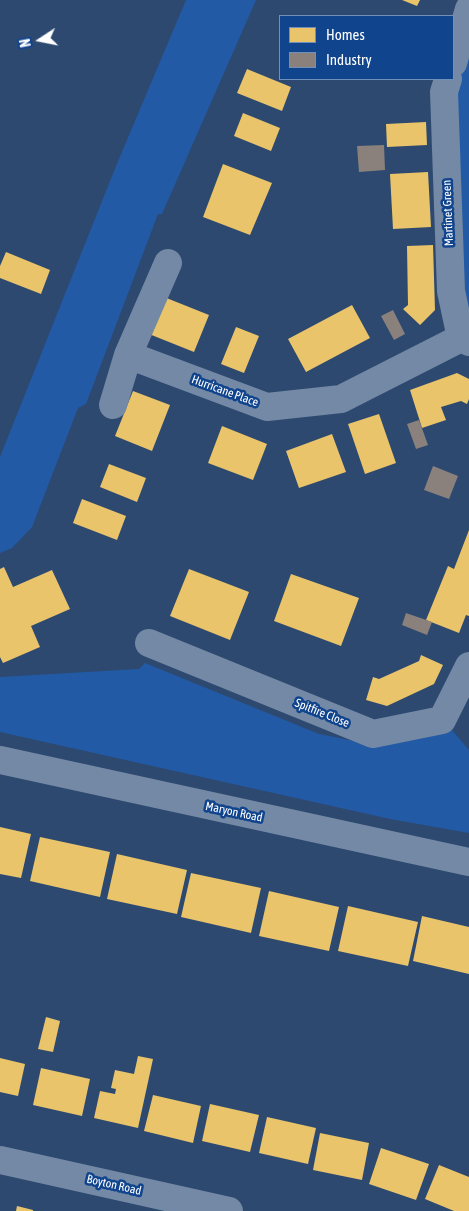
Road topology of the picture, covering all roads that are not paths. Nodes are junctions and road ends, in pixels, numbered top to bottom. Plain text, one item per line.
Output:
1 (469, 9) edge
2 (454, 60) edge
3 (448, 80) edge
4 (168, 263) dead end
5 (465, 340) edge
6 (128, 355) junction
7 (113, 405) dead end
8 (150, 643) dead end
9 (469, 666) edge
10 (0, 760) edge
11 (469, 862) edge
12 (0, 1160) edge
13 (229, 1211) edge

1 - 2 street
3 - 5 street, Martinet Green
4 - 6 street
5 - 6 street, Hurricane Place
6 - 7 street
8 - 9 street, Spitfire Close
10 - 11 street, Maryon Road
12 - 13 street, Boyton Road

